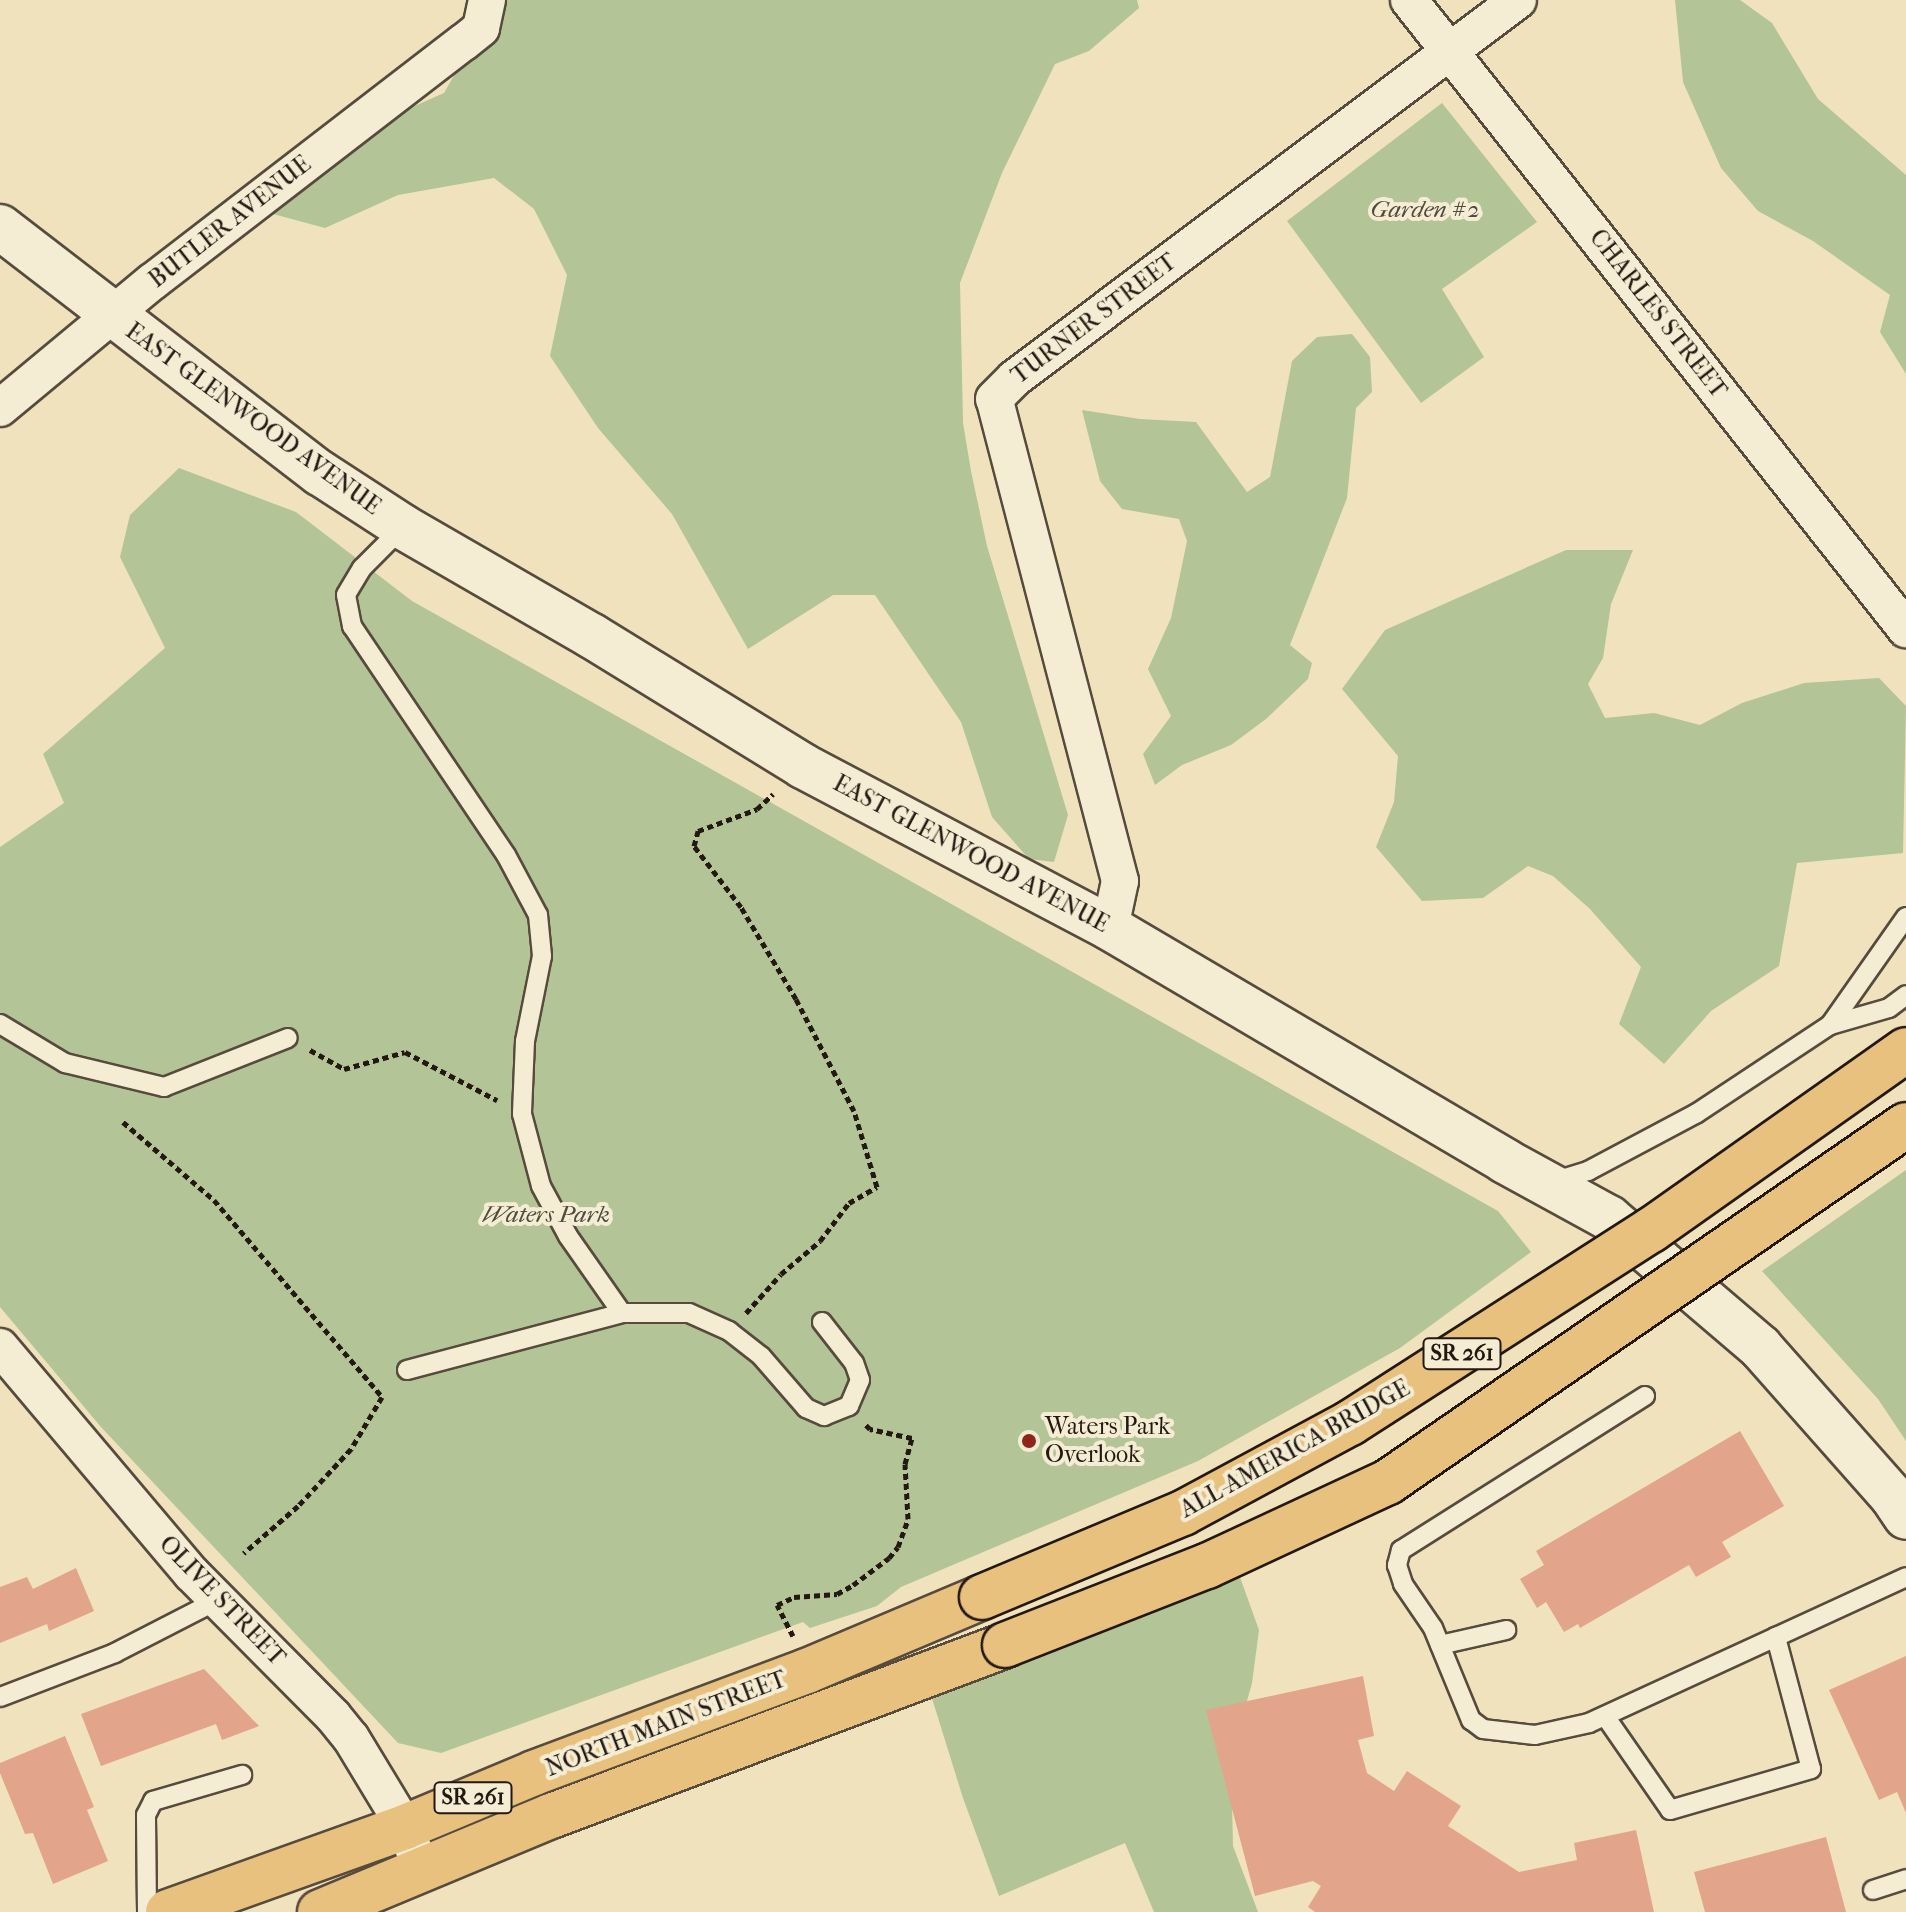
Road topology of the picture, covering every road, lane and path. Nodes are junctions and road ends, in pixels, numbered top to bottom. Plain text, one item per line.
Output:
1 (487, 0) edge
2 (1409, 0) edge
3 (1518, 0) edge
4 (1448, 50) junction
5 (0, 227) edge
6 (111, 315) junction
7 (0, 408) edge
8 (403, 527) junction
9 (1906, 629) edge
10 (803, 766) junction
11 (1906, 917) edge
12 (1110, 928) junction
13 (1906, 995) edge
14 (0, 1024) edge
15 (1830, 1025) junction
16 (288, 1038) joint
17 (1906, 1050) edge
18 (522, 1114) junction
19 (123, 1122) dead end
20 (1906, 1125) edge
21 (1546, 1184) junction
22 (622, 1313) junction
23 (822, 1322) dead end
24 (729, 1331) junction
25 (2, 1354) edge
26 (407, 1370) dead end
27 (1645, 1396) dead end
28 (849, 1406) junction
29 (1906, 1517) edge
30 (244, 1553) dead end
31 (1906, 1577) edge
32 (982, 1597) joint
33 (218, 1600) junction
34 (777, 1605) dead end
35 (1506, 1630) dead end
36 (1776, 1637) junction
37 (1440, 1645) junction
38 (0, 1697) edge
39 (1605, 1716) junction
40 (242, 1775) dead end
41 (458, 1804) junction
42 (405, 1827) junction
43 (477, 1848) junction
44 (422, 1870) junction
45 (1906, 1879) edge
46 (1873, 1890) dead end
47 (147, 1912) edge
48 (168, 1912) edge
49 (320, 1912) edge

1 - 6 street, BUTLER AVENUE
2 - 4 street, CHARLES STREET
3 - 4 street, TURNER STREET
4 - 9 street, CHARLES STREET
4 - 12 street, TURNER STREET
5 - 6 street, EAST GLENWOOD AVENUE
6 - 7 street, BUTLER AVENUE
6 - 8 street, EAST GLENWOOD AVENUE
8 - 10 street, EAST GLENWOOD AVENUE
8 - 18 lane
10 - 12 street, EAST GLENWOOD AVENUE
10 - 24 path
11 - 15 lane
12 - 21 street, EAST GLENWOOD AVENUE
13 - 15 lane
14 - 16 lane
15 - 21 lane
16 - 18 path
17 - 32 main road, ALL-AMERICA BRIDGE / SR 261, bridge
18 - 22 lane
19 - 30 path
20 - 43 main road, NORTH MAIN STREET / SR 261, bridge
21 - 29 street, EAST GLENWOOD AVENUE
22 - 24 lane
22 - 26 lane
23 - 28 lane
24 - 28 lane
25 - 33 street, OLIVE STREET
27 - 37 lane
28 - 34 path
31 - 36 lane
32 - 41 main road, NORTH MAIN STREET / SR 261
33 - 38 lane
33 - 42 street, OLIVE STREET
35 - 37 lane
36 - 39 lane
36 - 39 lane
37 - 39 lane
40 - 47 lane
41 - 42 main road, NORTH MAIN STREET / SR 261
41 - 43 street
42 - 44 street, OLIVE STREET
42 - 48 main road, NORTH MAIN STREET / SR 261
43 - 44 main road, NORTH MAIN STREET / SR 261
44 - 49 main road, NORTH MAIN STREET / SR 261
45 - 46 lane

